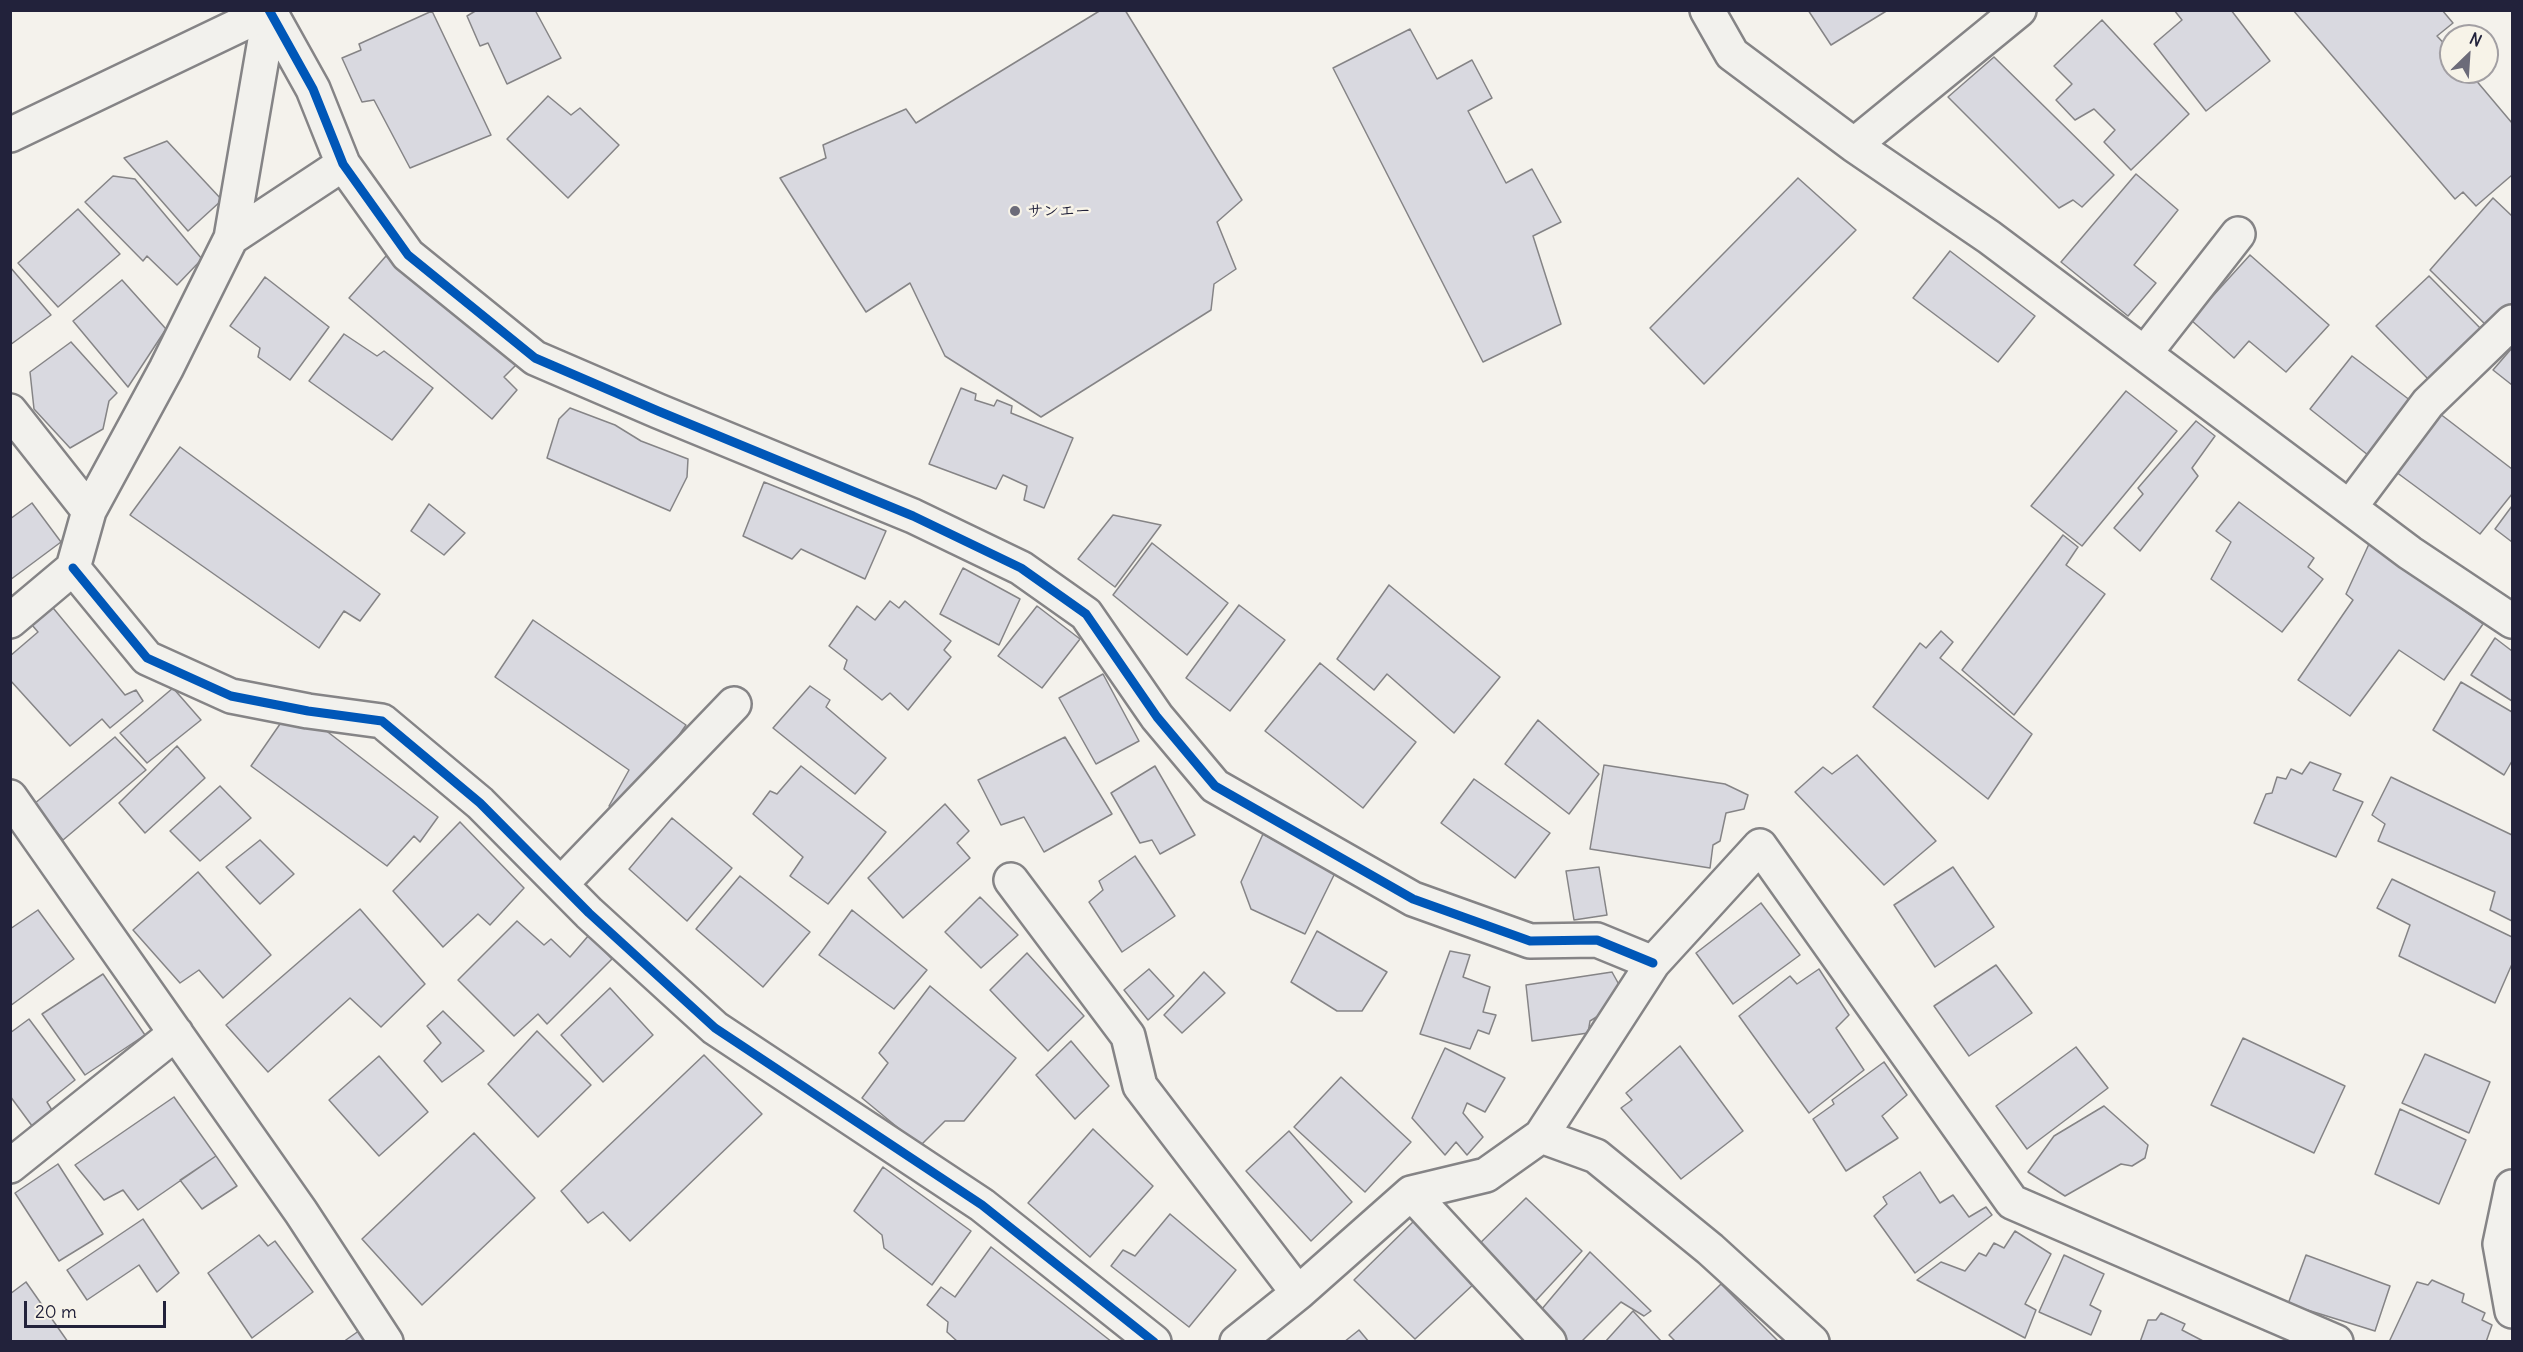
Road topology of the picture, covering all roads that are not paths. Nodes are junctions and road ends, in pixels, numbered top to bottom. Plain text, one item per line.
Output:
1 (1707, 10) edge
2 (2019, 10) edge
3 (270, 11) edge
4 (10, 135) edge
5 (1854, 145) junction
6 (343, 164) junction
7 (2238, 234) dead end
8 (231, 238) junction
9 (2512, 322) edge
10 (2145, 353) junction
11 (10, 411) edge
12 (2350, 507) junction
13 (89, 511) junction
14 (73, 568) junction
15 (10, 621) edge
16 (2512, 621) edge
17 (735, 704) dead end
18 (10, 797) edge
19 (1011, 880) dead end
20 (561, 884) junction
21 (1653, 963) junction
22 (176, 1033) junction
23 (1541, 1136) junction
24 (10, 1166) edge
25 (2512, 1187) edge
26 (1411, 1193) junction
27 (1298, 1293) junction
28 (2512, 1311) edge
29 (386, 1341) edge
30 (1154, 1341) edge
31 (1237, 1341) edge
32 (1549, 1341) edge
33 (1812, 1341) edge
34 (2336, 1341) edge

1 - 5 street
2 - 5 street
3 - 4 street
3 - 6 street
3 - 8 street
5 - 10 street
6 - 8 street
6 - 21 street
7 - 10 street
8 - 13 street
9 - 12 street
10 - 12 street
11 - 13 street
12 - 16 street
13 - 14 street
14 - 15 street
14 - 20 street
17 - 20 street
18 - 22 street
19 - 27 street
20 - 30 street
21 - 23 street
21 - 34 street
22 - 24 street
22 - 29 street
23 - 26 street
23 - 33 street
25 - 28 street
26 - 27 street
26 - 32 street
27 - 31 street

